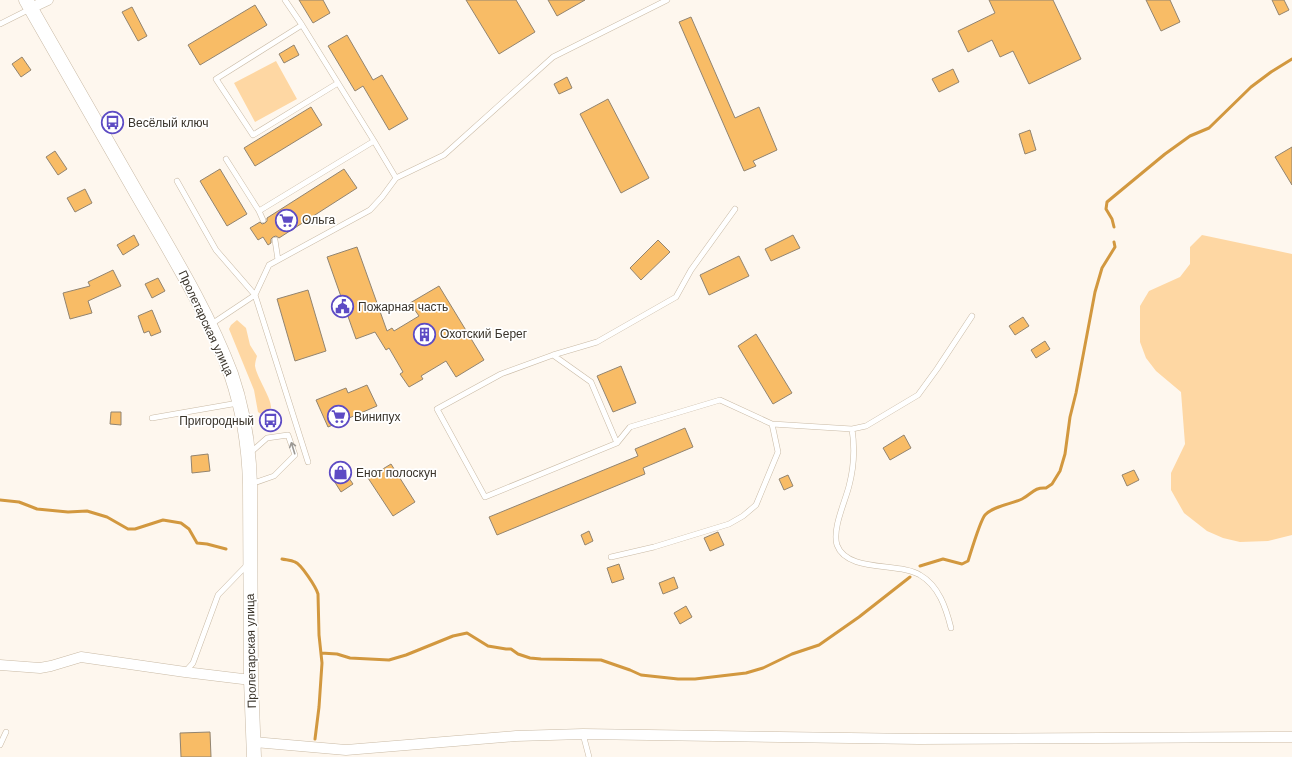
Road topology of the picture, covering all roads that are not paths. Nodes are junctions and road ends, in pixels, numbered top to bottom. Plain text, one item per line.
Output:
1 (48, 0) edge
2 (284, 0) edge
3 (667, 0) edge
4 (29, 4) edge
5 (0, 24) edge
6 (302, 25) junction
7 (338, 83) junction
8 (374, 141) junction
9 (226, 159) dead end
10 (396, 178) junction
11 (177, 181) dead end
12 (735, 209) dead end
13 (259, 211) junction
14 (264, 220) dead end
15 (275, 240) dead end
16 (278, 260) junction
17 (255, 294) junction
18 (972, 316) dead end
19 (210, 326) junction
20 (553, 355) junction
21 (239, 403) junction
22 (152, 418) dead end
23 (772, 424) junction
24 (852, 429) junction
25 (617, 443) junction
26 (249, 453) junction
27 (308, 462) dead end
28 (250, 484) junction
29 (611, 557) dead end
30 (250, 562) junction
31 (951, 628) dead end
32 (0, 665) edge
33 (185, 672) junction
34 (251, 680) junction
35 (6, 732) dead end
36 (583, 734) junction
37 (1292, 737) edge
38 (254, 742) junction
39 (0, 745) edge
40 (254, 757) edge
41 (590, 757) edge

1 - 4 street
2 - 6 lane
3 - 10 lane
4 - 5 lane
4 - 19 main road, Пролетарская улица
6 - 7 lane
6 - 7 lane
7 - 8 lane
8 - 10 lane
8 - 13 lane
9 - 13 lane
10 - 16 lane
11 - 17 lane
12 - 20 lane
13 - 14 lane
15 - 16 lane
16 - 17 lane
17 - 19 lane
17 - 27 lane
18 - 24 lane
19 - 21 main road, Пролетарская улица
20 - 25 lane
20 - 25 lane
21 - 22 lane
21 - 26 main road, Пролетарская улица
23 - 24 lane
23 - 25 lane
23 - 29 lane
24 - 31 lane
26 - 28 main road, Пролетарская улица
28 -> 26 lane
28 - 30 main road, Пролетарская улица
30 - 33 lane
30 - 34 main road, Пролетарская улица
32 - 33 street
33 - 34 street
34 - 38 main road, Пролетарская улица
35 - 39 lane
36 - 37 street
36 - 38 street
36 - 41 lane
38 - 40 main road, Пролетарская улица

